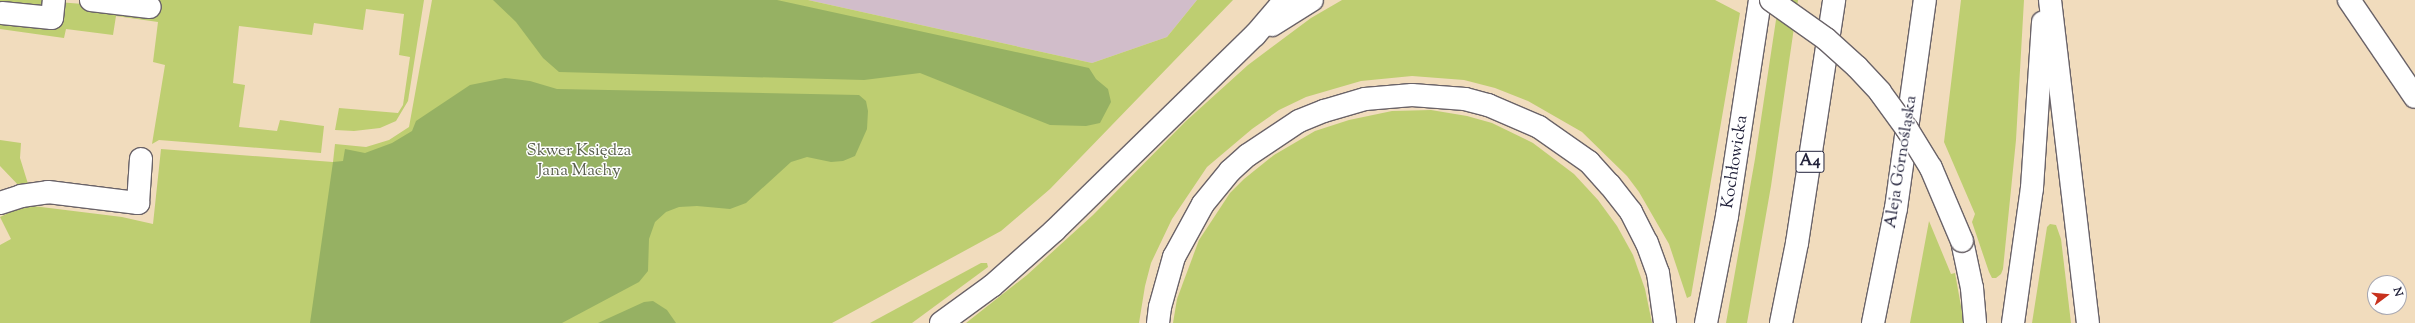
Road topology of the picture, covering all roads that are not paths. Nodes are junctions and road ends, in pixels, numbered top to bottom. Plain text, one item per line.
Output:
1 (54, 0) edge
2 (91, 0) edge
3 (1285, 0) edge
4 (1312, 0) edge
5 (1760, 0) edge
6 (1771, 0) edge
7 (1834, 0) edge
8 (1925, 0) edge
9 (2044, 0) edge
10 (2050, 0) edge
11 (2349, 0) edge
12 (150, 7) dead end
13 (2, 13) dead end
14 (1255, 35) junction
15 (2415, 97) edge
16 (141, 159) dead end
17 (0, 203) edge
18 (941, 323) edge
19 (1158, 323) edge
20 (1665, 323) edge
21 (1706, 323) edge
22 (1782, 323) edge
23 (1873, 323) edge
24 (1975, 323) edge
25 (2013, 323) edge
26 (2088, 323) edge

1 - 13 main road
2 - 12 main road
3 - 14 main road
4 - 14 main road
5 - 21 main road, Kochłowicka
6 - 24 main road, bridge
7 - 22 main road, A4
8 - 23 main road, Aleja Górnośląska
9 - 25 main road
10 - 26 main road
11 - 15 main road
14 - 18 main road
16 - 17 main road
19 - 20 main road

